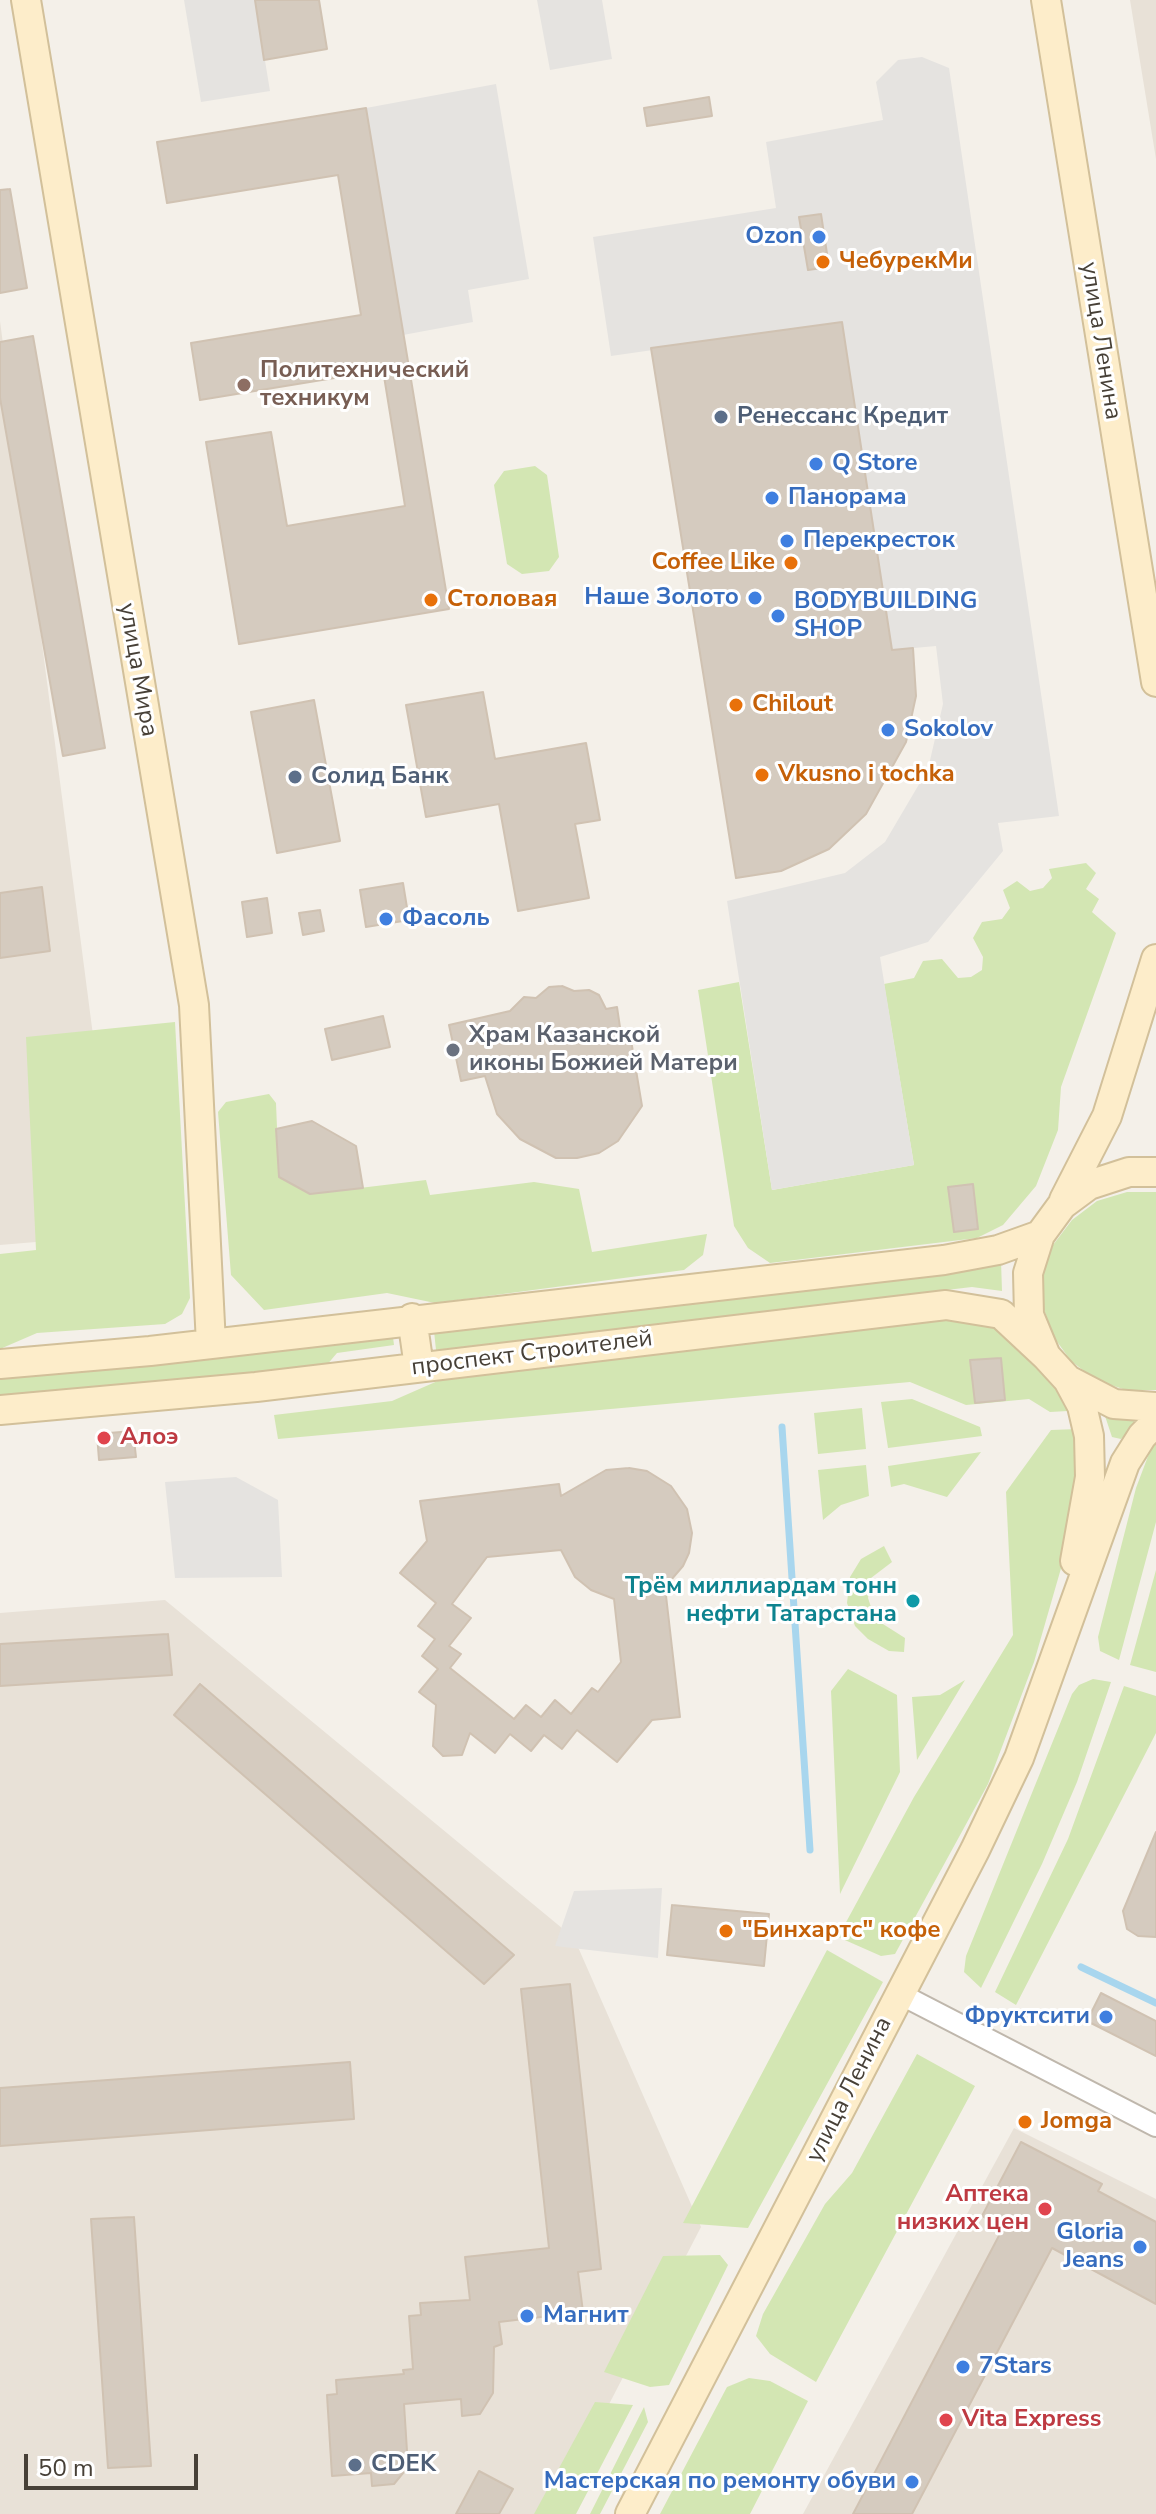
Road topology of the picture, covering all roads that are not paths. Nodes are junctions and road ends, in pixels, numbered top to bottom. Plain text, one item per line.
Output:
1 (26, 0) edge
2 (1046, 0) edge
3 (1156, 682) edge
4 (1156, 959) edge
5 (1156, 1172) edge
6 (1062, 1205) junction
7 (1040, 1235) junction
8 (412, 1318) junction
9 (211, 1344) junction
10 (1046, 1356) junction
11 (0, 1364) edge
12 (419, 1367) junction
13 (1068, 1380) junction
14 (1156, 1407) edge
15 (0, 1410) edge
16 (1156, 1422) edge
17 (1057, 1659) junction
18 (900, 1994) junction
19 (1156, 2126) edge
20 (630, 2514) edge

1 - 9 street, улица Мира
2 - 3 street, улица Ленина
4 - 6 street
5 - 6 street
6 - 7 street
7 - 8 street, проспект Строителей
7 - 10 street
8 - 9 street, проспект Строителей
8 - 12 street
9 - 11 street, проспект Строителей
10 - 12 street, проспект Строителей
10 - 13 street, проспект Строителей
12 - 15 street, проспект Строителей
13 - 14 street
13 - 17 street
16 - 17 street
17 - 18 street, улица Ленина
18 - 19 street
18 - 20 street, улица Ленина

